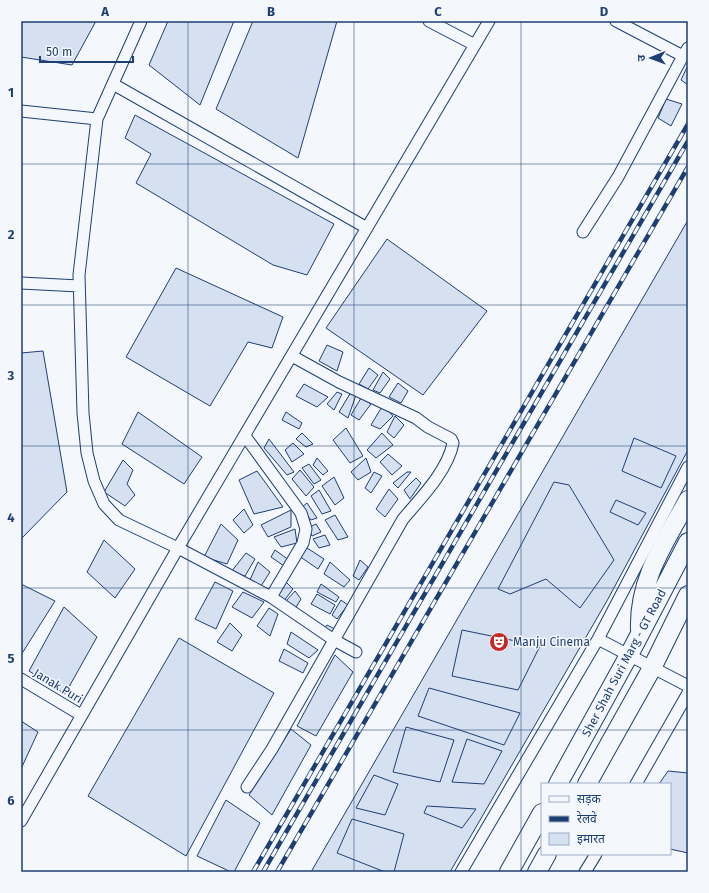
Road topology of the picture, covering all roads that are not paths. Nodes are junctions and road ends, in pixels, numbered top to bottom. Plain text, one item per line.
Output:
1 (141, 21) edge
2 (429, 21) edge
3 (489, 21) edge
4 (616, 21) edge
5 (475, 45) junction
6 (685, 52) edge
7 (113, 84) junction
8 (21, 111) edge
9 (97, 119) junction
10 (367, 228) junction
11 (584, 232) dead end
12 (21, 283) edge
13 (79, 286) junction
14 (292, 356) junction
15 (245, 436) junction
16 (688, 467) edge
17 (688, 500) edge
18 (688, 542) edge
19 (178, 548) junction
20 (688, 596) edge
21 (271, 597) junction
22 (640, 634) junction
23 (598, 639) junction
24 (334, 640) junction
25 (356, 652) dead end
26 (629, 655) junction
27 (652, 668) junction
28 (21, 679) edge
29 (688, 686) edge
30 (688, 693) edge
31 (81, 715) junction
32 (559, 783) edge
33 (587, 783) edge
34 (637, 783) edge
35 (247, 787) dead end
36 (541, 815) edge
37 (21, 821) edge
38 (546, 855) edge
39 (595, 855) edge
40 (461, 872) edge
41 (509, 872) edge
42 (537, 872) edge
43 (585, 872) edge

1 - 7 street
2 - 5 street
3 - 5 street
4 - 6 street
5 - 10 street
6 - 11 street
7 - 9 street
7 - 10 street
8 - 9 street
9 - 13 street
10 - 14 street
12 - 13 street
13 - 19 street
14 - 15 street
14 - 24 street
15 - 19 street
15 - 21 street
16 - 23 street
17 - 22 main road
18 - 22 main road, Sher Shah Suri Marg - GT Road
19 - 21 street
19 - 31 street
20 - 27 main road, Sher Shah Suri Marg - GT Road
21 - 24 street
22 - 26 main road, Sher Shah Suri Marg - GT Road
23 - 26 street
23 - 40 street
24 - 25 street
24 - 35 street
26 - 27 street
26 - 32 main road, Sher Shah Suri Marg - GT Road
27 - 29 street
27 - 33 main road, Sher Shah Suri Marg - GT Road
28 - 31 street, Janak Puri
30 - 34 street
31 - 37 street
36 - 41 main road
38 - 42 main road
39 - 43 street

